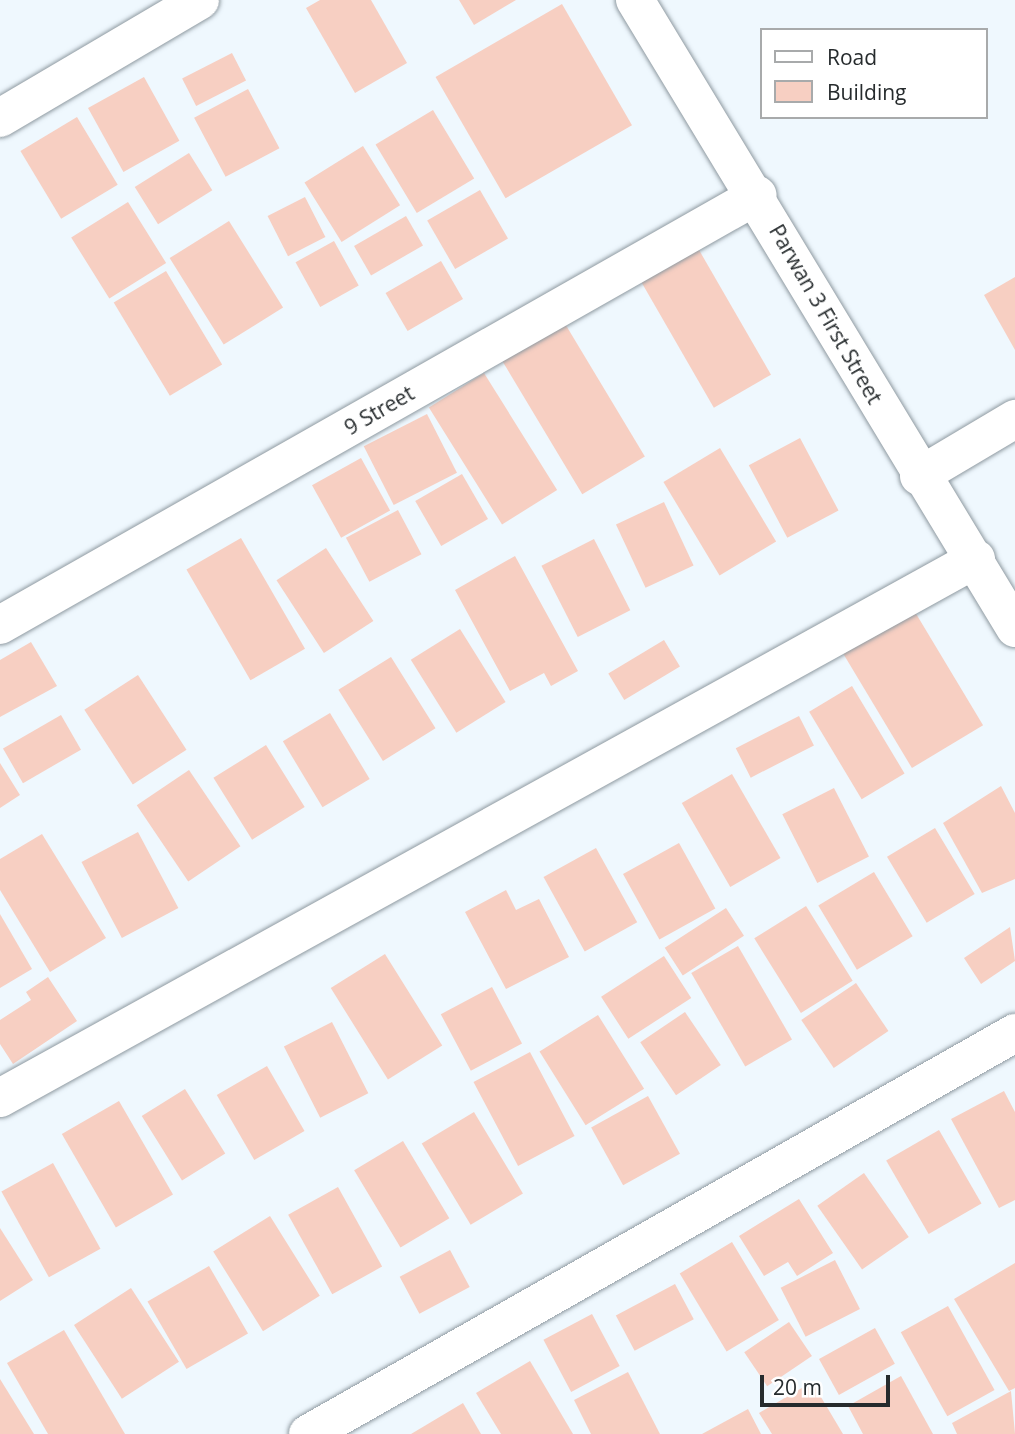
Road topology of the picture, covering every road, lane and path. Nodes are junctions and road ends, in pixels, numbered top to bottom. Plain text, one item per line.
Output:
1 (200, 0) edge
2 (635, 0) edge
3 (0, 118) edge
4 (758, 195) junction
5 (1015, 419) edge
6 (919, 476) junction
7 (976, 559) junction
8 (0, 625) edge
9 (1015, 628) edge
10 (1015, 1033) edge
11 (0, 1098) edge
12 (308, 1434) edge

1 - 3 street
2 - 4 street, Parwan 3 First Street
4 - 6 street, Parwan 3 First Street
4 - 8 street, 9 Street
5 - 6 street
6 - 7 street, Parwan 3 First Street
7 - 9 street, Parwan 3 First Street
7 - 11 street
10 - 12 street

